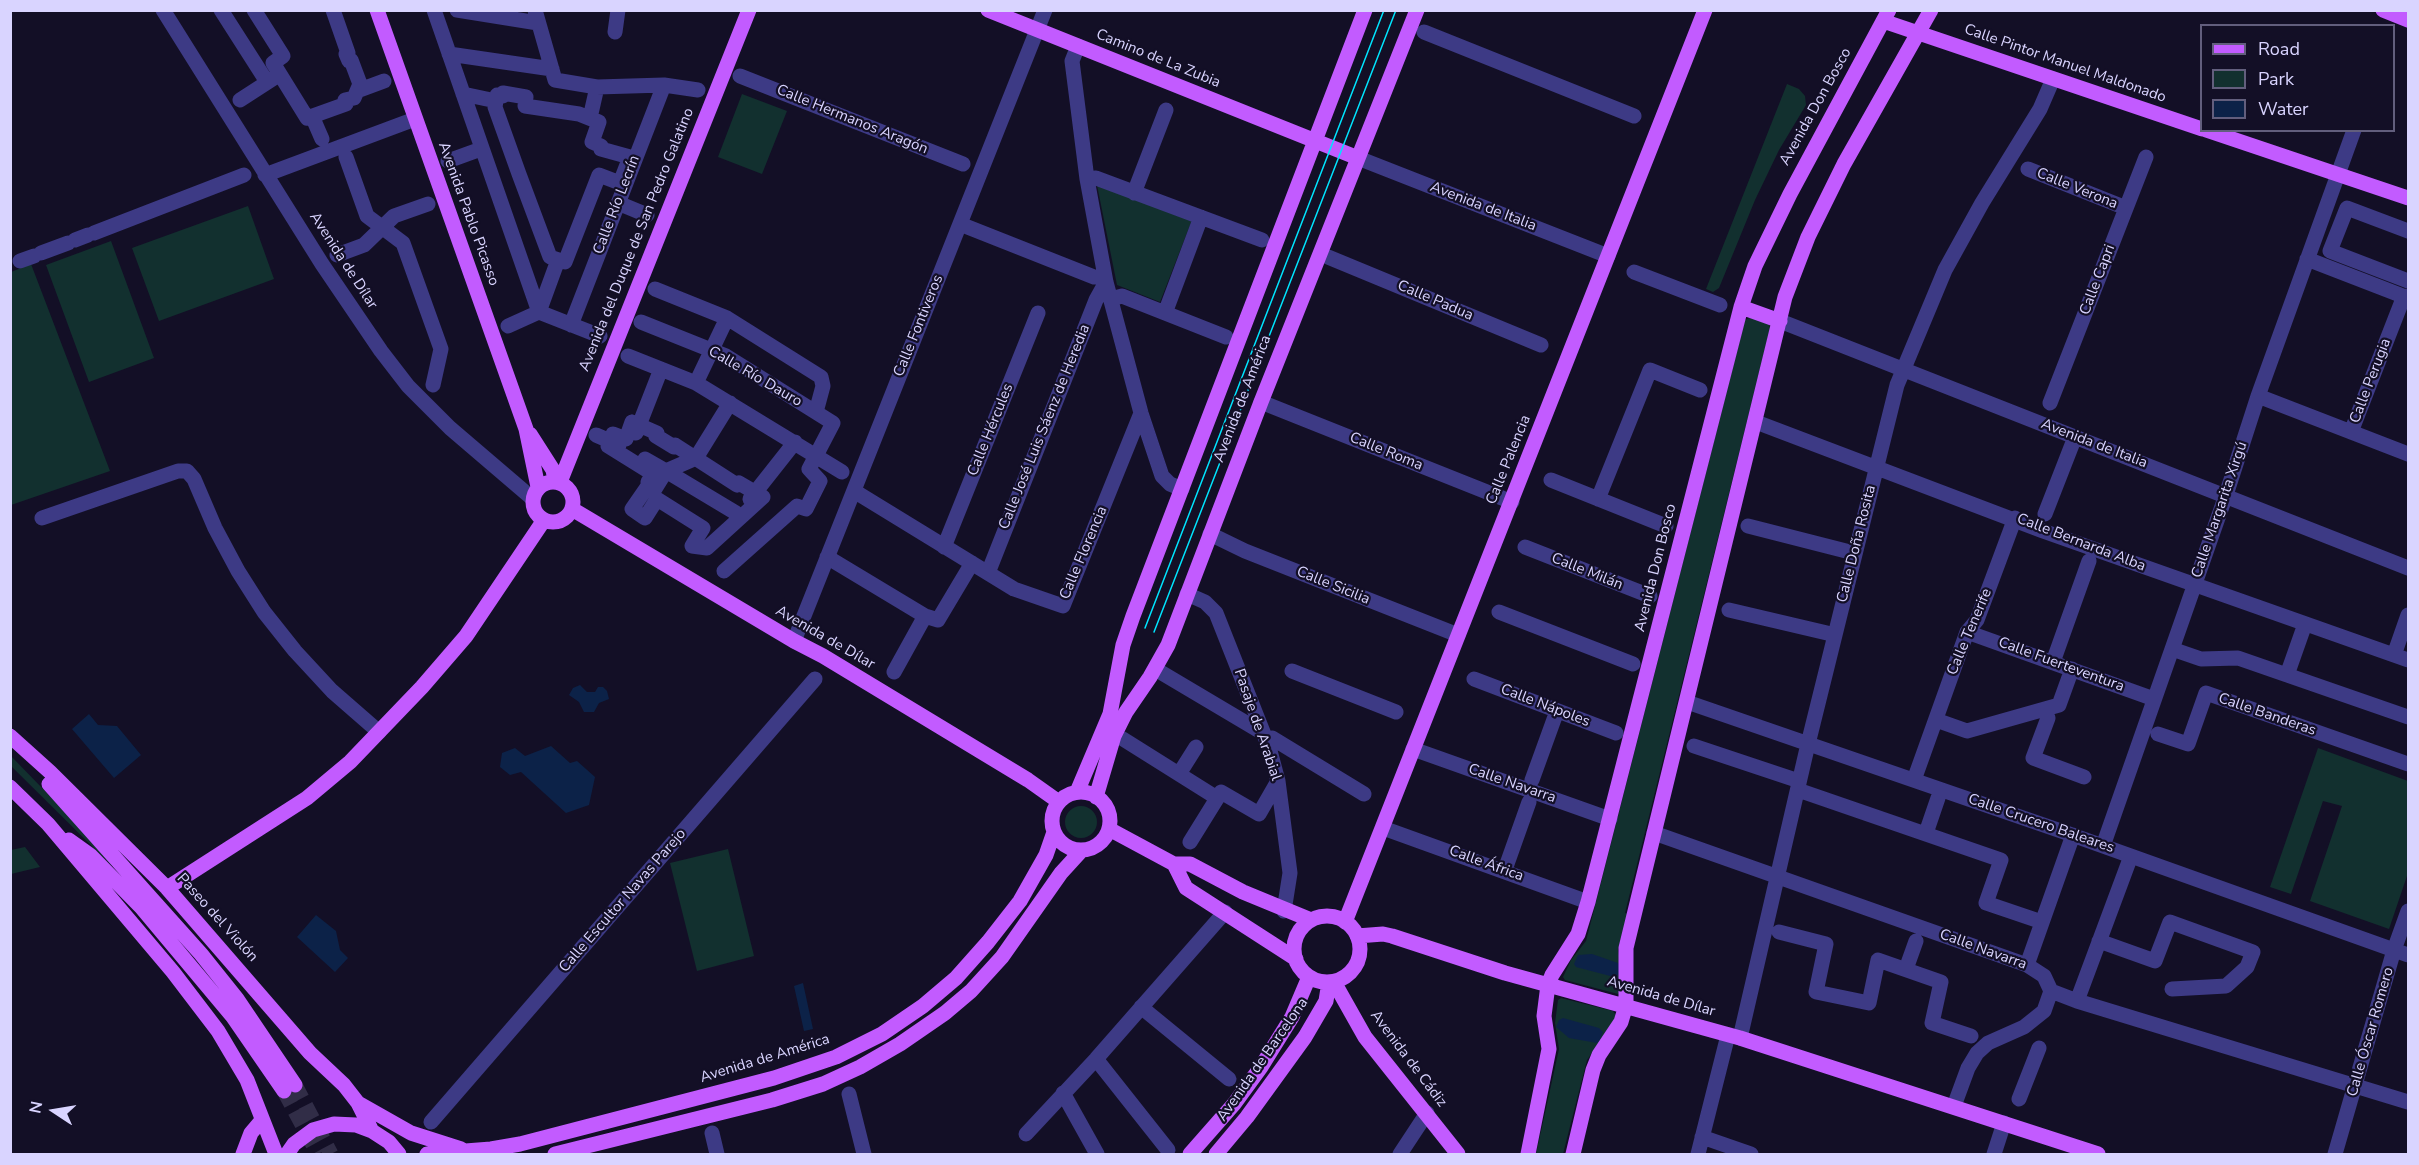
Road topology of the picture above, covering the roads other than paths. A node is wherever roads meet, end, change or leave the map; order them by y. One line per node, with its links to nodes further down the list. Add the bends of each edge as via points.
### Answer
1 (163, 10): 55 (street, Avenida de Dílar)
2 (221, 10): 26 (street)
3 (254, 10): 26 (street, via 283,56 273,63)
4 (333, 10): 32 (street, via 360,84)
5 (377, 10): 40 (main road, Avenida Pablo Picasso)
6 (434, 10): 23 (street)
7 (457, 10): 17 (street)
8 (618, 10): 19 (street)
9 (749, 10): 123 (main road, Avenida del Duque de San Pedro Galatino)
10 (988, 10): 18 (main road, Camino de La Zubia)
11 (1045, 10): 18 (street, Calle Fontiveros)
12 (1365, 10): 45 (main road, Avenida de América)
13 (1417, 10): 49 (main road, Avenida de América)
14 (1705, 10): 71 (main road, Calle Palencia)
15 (1931, 10): 21 (main road)
16 (1886, 16): 21 (main road, Calle Pintor Manuel Maldonado); 83 (main road, Avenida Don Bosco, via 1790,194 1755,266)
17 (536, 17): 24 (street)
18 (1037, 30): 22 (main road, Camino de La Zubia); 66 (street, Calle Fontiveros)
19 (615, 32)
20 (1424, 32): 38 (street)
21 (1918, 33): 27 (main road, Calle Pintor Manuel Maldonado); 88 (main road, via 1808,237)
22 (1078, 46): 45 (main road, Camino de La Zubia); 56 (street, via 1072,61)
23 (449, 54): 24 (street); 33 (street)
24 (552, 69): 30 (street, via 555,80)
25 (740, 76): 51 (street, Calle Hermanos Aragón)
26 (273, 78): 34 (street); 37 (street, via 307,118)
27 (2053, 79): 41 (main road, Calle Pintor Manuel Maldonado); 98 (street, Calle Doña Rosita, via 2040,109 1945,270)
28 (384, 81): 32 (street)
29 (664, 85): 30 (street); 31 (street); 61 (street, Calle Río Lecrín)
30 (597, 87): 39 (street)
31 (698, 90)
32 (357, 91): 37 (street, via 354,98 345,100 346,104)
33 (463, 94): 35 (street); 46 (street)
34 (240, 100)
35 (496, 100): 39 (street, via 503,93 526,97 525,106); 57 (street, via 495,107)
36 (1166, 110): 59 (street)
37 (312, 116): 44 (street)
38 (1634, 116)
39 (590, 118): 75 (street, via 599,122 592,142 630,158 620,183 599,175 565,262)
40 (415, 119): 55 (street); 110 (main road, Avenida Pablo Picasso)
41 (2200, 128)
42 (2212, 132): 53 (main road)
43 (2353, 132): 53 (street, Calle Margarita Xirgú)
44 (322, 139)
45 (1315, 140): 49 (main road, Camino de La Zubia); 124 (main road, Avenida de América)
46 (481, 149): 50 (street); 58 (street)
47 (346, 157): 67 (street, via 367,216)
48 (2145, 157): 63 (street, Calle Capri)
49 (1358, 158): 71 (street, Avenida de Italia); 103 (main road, Avenida de América)
50 (448, 161)
51 (963, 164)
52 (2028, 169): 63 (street, Calle Verona)
53 (2337, 174): 60 (main road); 73 (street, Calle Margarita Xirgú)
54 (244, 175): 74 (street)
55 (265, 175): 126 (street, Avenida de Dílar, via 408,386 450,428)
56 (1088, 179): 59 (street, via 1096,178); 77 (street)
57 (522, 182): 58 (street); 75 (street, via 550,257)
58 (496, 191): 84 (street)
59 (1134, 193): 65 (street)
60 (2409, 198)
61 (618, 203): 64 (street); 90 (street, Calle Río Lecrín)
62 (428, 204): 67 (street, via 394,216)
63 (2126, 208): 105 (street, Calle Capri)
64 (647, 216)
65 (1201, 217): 69 (street); 86 (street)
66 (960, 224): 77 (street); 125 (street, Calle Fontiveros)
67 (383, 228): 70 (street, via 364,245); 100 (street, via 403,243 441,349)
68 (2409, 231): 78 (street, via 2347,208 2330,251)
69 (1262, 240)
70 (337, 255)
71 (1608, 256): 130 (main road, Calle Palencia)
72 (1328, 257): 94 (street, Calle Padua)
73 (2307, 259): 80 (street); 102 (street, Calle Margarita Xirgú)
74 (24, 260)
75 (558, 260): 84 (street)
76 (1634, 272): 82 (street)
77 (1100, 280): 81 (street); 150 (street, Calle José Luis Sáenz de Heredia, via 1096,300)
78 (2409, 280)
79 (655, 289): 87 (street)
80 (2406, 297): 111 (street, Calle Perugia)
81 (1111, 299): 86 (street, via 1122,296); 107 (street)
82 (1720, 305)
83 (1741, 307): 88 (main road); 205 (main road, Avenida Don Bosco)
84 (539, 312): 90 (street); 91 (street)
85 (1038, 313): 141 (street, Calle Hércules)
86 (1165, 313): 93 (street)
87 (727, 318): 95 (street); 106 (street, via 821,377 823,386)
88 (1780, 321): 98 (street, Avenida de Italia); 108 (main road)
89 (641, 322): 95 (street, Calle Río Dauro)
90 (571, 325): 92 (street)
91 (508, 326)
92 (600, 336)
93 (1226, 337)
94 (1541, 345)
95 (711, 350): 99 (street); 106 (street, Calle Río Dauro)
96 (628, 356): 97 (street)
97 (662, 369): 99 (street); 109 (street)
98 (1903, 370): 112 (street, Avenida de Italia); 119 (street, Calle Doña Rosita)
99 (696, 383): 104 (street)
100 (433, 385)
101 (1700, 390): 129 (street, via 1650,370)
102 (2258, 396): 111 (street, Calle Perugia); 128 (street, Calle Margarita Xirgú)
103 (1261, 402): 130 (street, Calle Roma); 140 (main road, Avenida de América)
104 (730, 403): 114 (street); 118 (street)
105 (2050, 403)
106 (816, 412): 117 (street, Calle Río Dauro, via 833,423)
107 (1141, 413): 124 (street, via 1162,476); 150 (street, Calle Florencia, via 1063,606 1014,590)
108 (1756, 422): 119 (street, Calle Bernarda Alba); 175 (main road)
109 (640, 425): 113 (street, via 632,422 626,439 613,434); 115 (street); 118 (street)
110 (526, 429): 123 (main road, Avenida Pablo Picasso, via 546,456); 126 (main road, Avenida Pablo Picasso)
111 (2351, 432): 116 (street, Calle Perugia)
112 (2075, 437): 128 (street, Avenida de Italia); 133 (street)
113 (603, 438): 115 (street); 134 (street, via 608,446 653,474 632,509)
114 (795, 442): 117 (street); 127 (street)
115 (629, 449): 120 (street)
116 (2409, 454)
117 (816, 455): 121 (street); 149 (street, via 809,469 820,481 807,509 797,506)
118 (696, 458): 120 (street); 127 (street)
119 (1876, 467): 136 (street, Calle Bernarda Alba); 186 (street, Calle Doña Rosita)
120 (666, 471): 132 (street); 134 (street)
121 (842, 472)
122 (1551, 480): 129 (street)
123 (557, 482): 126 (main road, via 546,482); 131 (main road, via 573,495)
124 (1182, 489): 198 (main road, Avenida de América, via 1132,616 1122,645 1110,714)
125 (854, 491): 141 (street, Calle Florencia); 145 (street, Calle Fontiveros)
126 (535, 493): 137 (main road, via 535,511)
127 (756, 493): 132 (street); 143 (street, via 763,497 707,548)
128 (2226, 495): 148 (street, Avenida de Italia); 151 (street, Calle Margarita Xirgú)
129 (1598, 499): 138 (street)
130 (1512, 502): 161 (main road, Calle Palencia)
131 (572, 509): 137 (main road, via 560,521); 162 (main road, Avenida de Dílar)
132 (736, 513): 143 (street)
133 (2045, 514)
134 (638, 515): 143 (street, via 645,518 657,499 704,528 692,546)
135 (42, 518): 181 (street, via 187,471 238,571 264,612 332,691)
136 (2014, 518): 151 (street, Calle Bernarda Alba); 159 (street, Calle Tenerife, via 1977,620)
137 (544, 520): 181 (main road, via 465,636)
138 (1666, 526)
139 (1748, 526): 144 (street)
140 (1210, 534): 152 (main road, Avenida de América); 161 (street, Calle Sicilia)
141 (944, 547): 147 (street, Calle Florencia)
142 (1525, 547): 153 (street, Calle Milán)
143 (697, 550)
144 (1846, 551)
145 (827, 557): 157 (street); 162 (street, Calle Fontiveros)
146 (2089, 561): 165 (street)
147 (972, 563): 150 (street, Calle Florencia); 157 (street, via 938,620)
148 (2409, 568)
149 (724, 571)
150 (988, 573)
151 (2194, 585): 158 (street, Calle Bernarda Alba); 163 (street, Calle Margarita Xirgú)
152 (1187, 594): 195 (street, Pasaje de Arabial, via 1205,602 1216,613); 200 (main road, Avenida de América, via 1168,645 1114,736)
153 (1650, 596)
154 (1729, 610): 160 (street)
155 (1499, 612): 166 (street)
156 (2409, 615): 164 (street)
157 (925, 616): 169 (street)
158 (2306, 624): 164 (street, Calle Bernarda Alba); 171 (street)
159 (1967, 632): 165 (street, Calle Fuerteventura); 180 (street, Calle Tenerife)
160 (1827, 633)
161 (1458, 635): 189 (main road, Calle Palencia)
162 (794, 641): 203 (main road, Avenida de Dílar)
163 (2172, 649): 171 (street, via 2201,659 2238,658); 174 (street, Calle Margarita Xirgú)
164 (2401, 657)
165 (2053, 662): 167 (street, Calle Fuerteventura)
166 (1633, 664)
167 (2072, 669): 174 (street, Calle Fuerteventura); 176 (street, via 2059,705)
168 (1292, 671): 178 (street)
169 (894, 672)
170 (1162, 673): 199 (street)
171 (2287, 675): 179 (street)
172 (815, 679): 258 (street, Calle Escultor Navas Parejo)
173 (1474, 679): 177 (street, Calle Nápoles)
174 (2154, 699): 214 (street, Calle Margarita Xirgú)
175 (1687, 702): 186 (street, Calle Crucero Baleares); 210 (main road)
176 (2045, 709): 180 (street, via 1967,731); 192 (street, via 2048,718 2033,758)
177 (1557, 711): 182 (street, Calle Nápoles); 193 (street)
178 (1396, 712)
179 (2409, 717)
180 (1936, 720): 194 (street, Calle Tenerife)
181 (379, 732): 220 (main road, via 307,798)
182 (1616, 733)
183 (2158, 734): 190 (street, Calle Banderas, via 2188,744 2206,693)
184 (14, 739): 206 (main road, Paseo del Violón, via 43,778 237,999 290,1088 141,908 90,855); 220 (main road, Paseo del Violón)
185 (1123, 739): 191 (street)
186 (1808, 744): 194 (street, Calle Crucero Baleares); 196 (street, Calle Doña Rosita)
187 (1694, 746): 196 (street)
188 (1196, 747): 191 (street)
189 (1413, 749): 205 (street, Calle Navarra); 207 (main road, Calle Palencia)
190 (2409, 764)
191 (1179, 774): 201 (street)
192 (2084, 777)
193 (1532, 780)
194 (1914, 780): 212 (street, Calle Crucero Baleares)
195 (1278, 781): 201 (street, via 1259,814 1221,792); 223 (street, Pasaje de Arabial, via 1290,873)
196 (1795, 785): 211 (street); 219 (street, Calle Doña Rosita)
197 (10, 787): 206 (main road, Paseo del Violón)
198 (1077, 792): 200 (main road); 203 (main road)
199 (1364, 794)
200 (1096, 797): 208 (main road, via 1107,810)
201 (1217, 798): 213 (street)
202 (1938, 798): 211 (street)
203 (1059, 802): 209 (main road, via 1052,818)
204 (1529, 802): 218 (street)
205 (1610, 819): 221 (main road, Avenida Don Bosco)
206 (48, 824): 257 (main road, Paseo del Violón, via 218,1031 247,1080)
207 (1383, 828): 221 (street, Calle África); 226 (main road, Calle Palencia)
208 (1108, 829): 215 (main road, via 1098,844); 217 (main road)
209 (1054, 832): 215 (main road, via 1065,846); 265 (main road, Avenida de América, via 1020,901 988,942 956,978 882,1034 837,1057 774,1078 520,1144)
210 (1654, 833): 219 (street, Calle Navarra); 242 (main road, via 1626,948)
211 (1926, 834): 227 (street, via 2001,860 1986,903)
212 (2073, 835): 214 (street, Calle Crucero Baleares); 227 (street)
213 (1190, 842)
214 (2103, 846): 216 (street, Calle Crucero Baleares)
215 (1082, 850): 271 (main road, via 1061,873 1002,957 945,1013 900,1044 823,1084)
216 (2131, 856): 231 (street); 232 (street, Calle Crucero Baleares)
217 (1174, 864): 223 (main road, via 1190,864); 224 (main road, via 1186,888)
218 (1507, 864)
219 (1778, 877): 234 (street, Calle Navarra); 244 (street, Calle Doña Rosita)
220 (167, 888): 253 (main road, Paseo del Violón, via 309,1053)
221 (1588, 902): 238 (main road, Avenida Don Bosco, via 1578,934)
222 (2409, 910): 232 (street, Calle Óscar Romero)
223 (1284, 911): 225 (main road)
224 (1225, 912): 233 (main road); 243 (street)
225 (1311, 920): 226 (main road, via 1328,916); 233 (main road, via 1296,937)
226 (1345, 922): 229 (main road)
227 (2043, 922): 234 (street)
228 (1779, 932): 235 (street, via 1826,944 1816,992 1869,1003 1878,960)
229 (1357, 936): 237 (main road, via 1360,955 1356,964 1351,972); 238 (main road, Avenida de Dílar, via 1392,936)
230 (1916, 941): 235 (street)
231 (2099, 941): 239 (street, via 2155,961 2170,922 2253,952 2247,967 2226,986); 241 (street)
232 (2402, 952): 249 (street, Calle Óscar Romero)
233 (1296, 959): 236 (main road)
234 (2027, 965): 240 (street, Calle Navarra, via 2044,976)
235 (1906, 969): 245 (street, via 1941,982 1932,1023)
236 (1309, 977): 237 (main road); 275 (main road, Avenida de Barcelona, via 1292,1017 1260,1067)
237 (1331, 982): 256 (main road, Avenida de Cádiz, via 1365,1036); 276 (main road, Avenida de Barcelona, via 1326,1001 1305,1037)
238 (1548, 985): 242 (main road, Avenida de Dílar); 279 (main road, Avenida Don Bosco, via 1544,1016 1549,1049)
239 (2172, 989)
240 (2051, 991): 241 (street); 255 (street, via 2044,1011 2024,1027 1988,1042 1977,1053)
241 (2078, 1001): 249 (street)
242 (1626, 1005): 244 (main road, Avenida de Dílar); 280 (main road, via 1621,1022 1593,1070)
243 (1141, 1006): 247 (street); 248 (street, Avenida de Barcelona)
244 (1734, 1036): 255 (main road, Avenida de Dílar); 263 (street, Calle Doña Rosita)
245 (1971, 1036)
246 (2040, 1048): 252 (street)
247 (1096, 1059): 250 (street); 264 (street)
248 (1229, 1079)
249 (2356, 1086): 254 (street); 285 (street, Calle Óscar Romero)
250 (1063, 1093): 262 (street); 274 (street)
251 (849, 1094): 273 (street)
252 (2019, 1099)
253 (358, 1102): 260 (main road, Paseo del Violón); 265 (main road, via 411,1133)
254 (2409, 1102)
255 (1954, 1106): 259 (main road, Avenida de Dílar)
256 (1426, 1113): 277 (street); 278 (main road, Avenida de Cádiz)
257 (262, 1120): 266 (main road, via 251,1133); 267 (main road, Paseo del Violón)
258 (431, 1122)
259 (2004, 1123): 283 (street); 284 (main road, Avenida de Dílar)
260 (372, 1131): 268 (main road, via 356,1125 334,1124 313,1130 294,1144); 269 (main road, via 389,1142)
261 (712, 1133): 272 (street)
262 (1026, 1134)
263 (1702, 1137): 281 (street, Calle Doña Rosita); 282 (street)
264 (1168, 1150)
265 (466, 1151): 270 (main road, Avenida de América)
266 (243, 1155)
267 (276, 1155)
268 (287, 1155)
269 (399, 1155)
270 (427, 1155)
271 (555, 1155)
272 (717, 1155)
273 (864, 1155)
274 (1097, 1155)
275 (1190, 1155)
276 (1216, 1155)
277 (1400, 1155)
278 (1458, 1155)
279 (1528, 1155)
280 (1573, 1155)
281 (1698, 1155)
282 (1751, 1155)
283 (1994, 1155)
284 (2098, 1155)
285 (2335, 1155)

